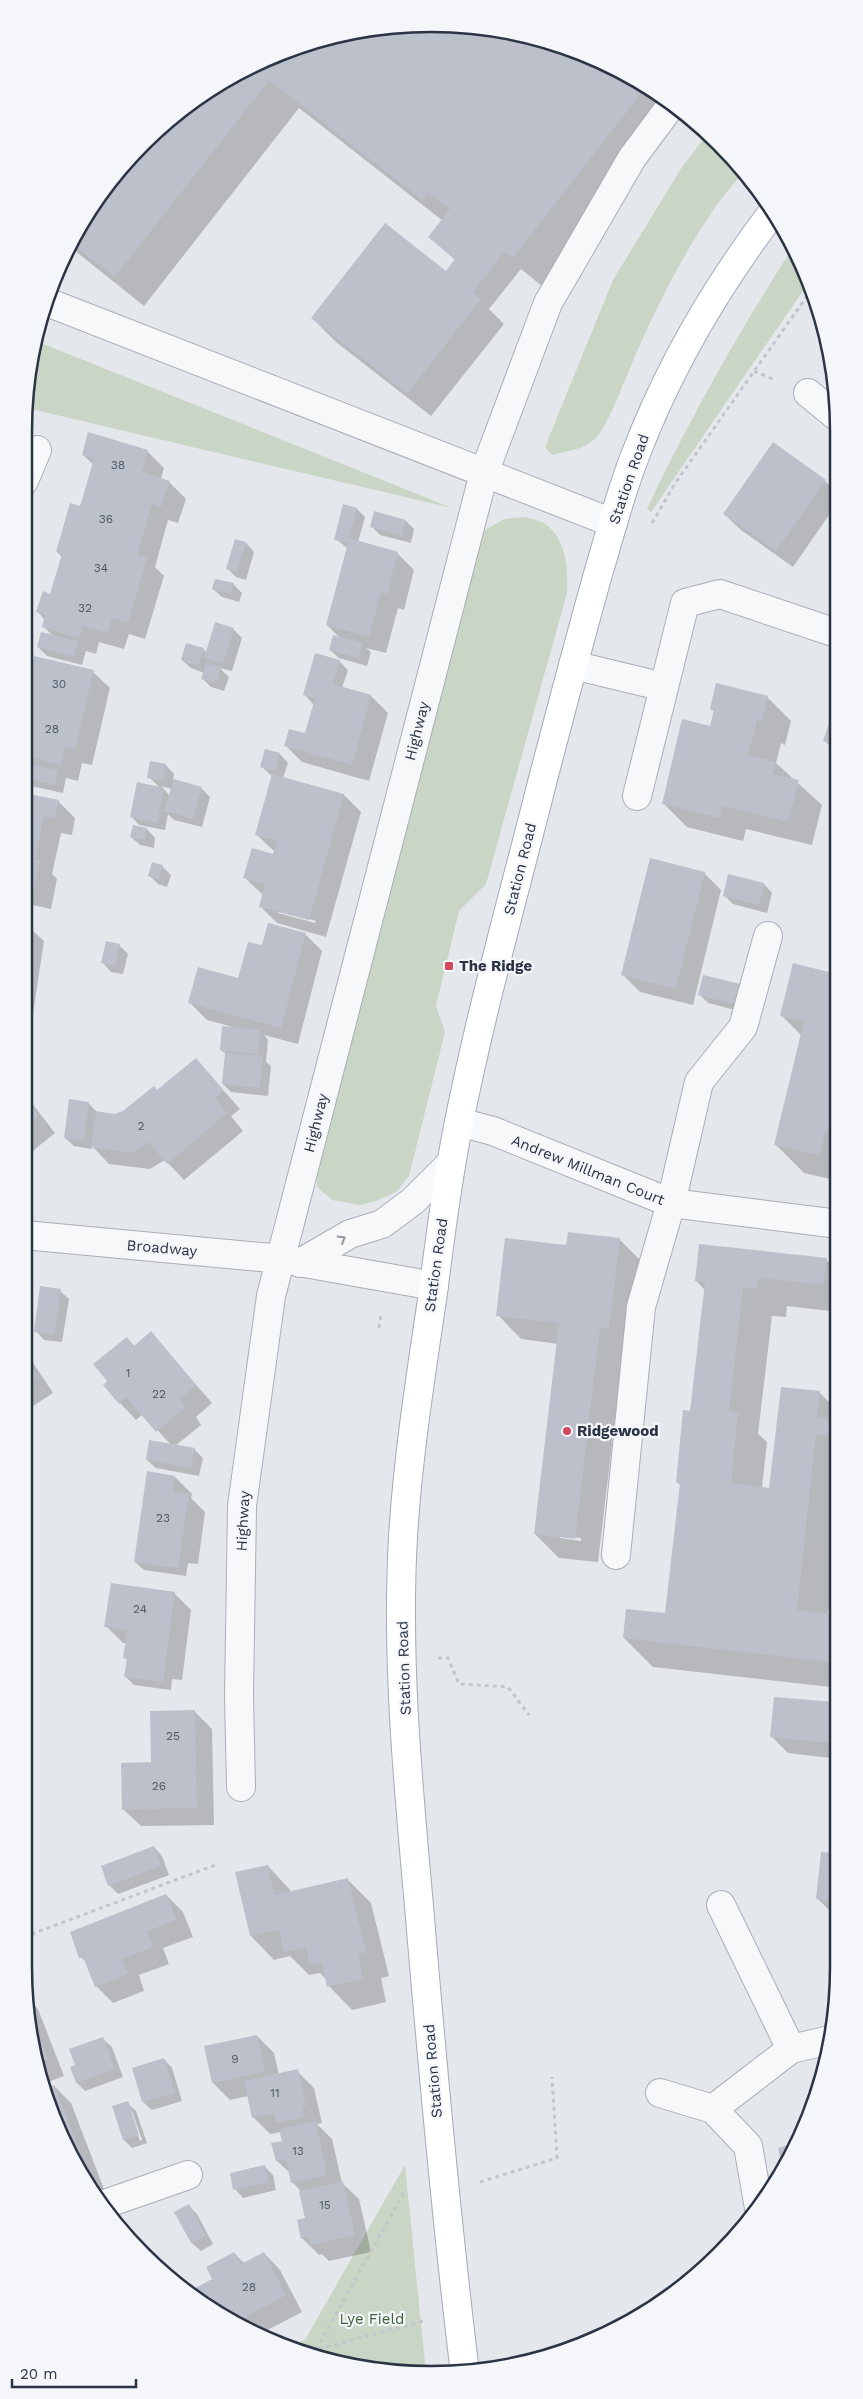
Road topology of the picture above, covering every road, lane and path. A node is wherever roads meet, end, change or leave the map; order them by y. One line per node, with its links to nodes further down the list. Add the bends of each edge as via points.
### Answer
1 (667, 110): 9 (street, Highway, via 632,158 548,303)
2 (768, 218): 10 (main road, Station Road, via 697,325 657,402)
3 (807, 297): 10 (path, via 676,482 647,532)
4 (54, 305): 9 (street)
5 (808, 393): 6 (street)
6 (830, 411)
7 (37, 450): 8 (street)
8 (32, 462)
9 (484, 473): 10 (street); 21 (street, Highway)
10 (613, 523): 12 (main road, Station Road)
11 (830, 631): 13 (street, via 720,594 685,603)
12 (573, 665): 13 (street); 16 (main road, Station Road)
13 (664, 687): 14 (street)
14 (637, 796)
15 (768, 936): 18 (street, via 743,1027 699,1082)
16 (459, 1122): 17 (main road, Station Road); 18 (street, Andrew Millman Court, via 493,1131)
17 (451, 1163): 21 (street, one-way to 17, via 350,1234 382,1224 413,1201); 22 (main road, Station Road)
18 (671, 1203): 19 (street, Andrew Millman Court); 23 (street, via 641,1307)
19 (830, 1223)
20 (32, 1236): 21 (street, Broadway)
21 (291, 1261): 22 (street, Broadway); 26 (street, Highway, via 271,1296 242,1506)
22 (434, 1286): 24 (main road, Station Road, via 419,1385 404,1536)
23 (616, 1555)
24 (402, 1656): 25 (path, via 448,1658 459,1684 508,1687); 36 (main road, Station Road, via 412,1821)
25 (529, 1715)
26 (241, 1787)
27 (218, 1864): 29 (path)
28 (721, 1905): 31 (street)
29 (32, 1934)
30 (824, 2041): 31 (street)
31 (791, 2049): 34 (street)
32 (552, 2077): 36 (path, via 557,2158)
33 (660, 2093): 34 (street)
34 (713, 2109): 37 (street, via 748,2146)
35 (188, 2175): 38 (street)
36 (444, 2193): 39 (main road, Station Road); 40 (path, via 403,2194)
37 (757, 2197)
38 (110, 2202)
39 (457, 2311): 41 (path); 42 (main road, Station Road)
40 (316, 2350)
41 (317, 2350)
42 (464, 2365)

